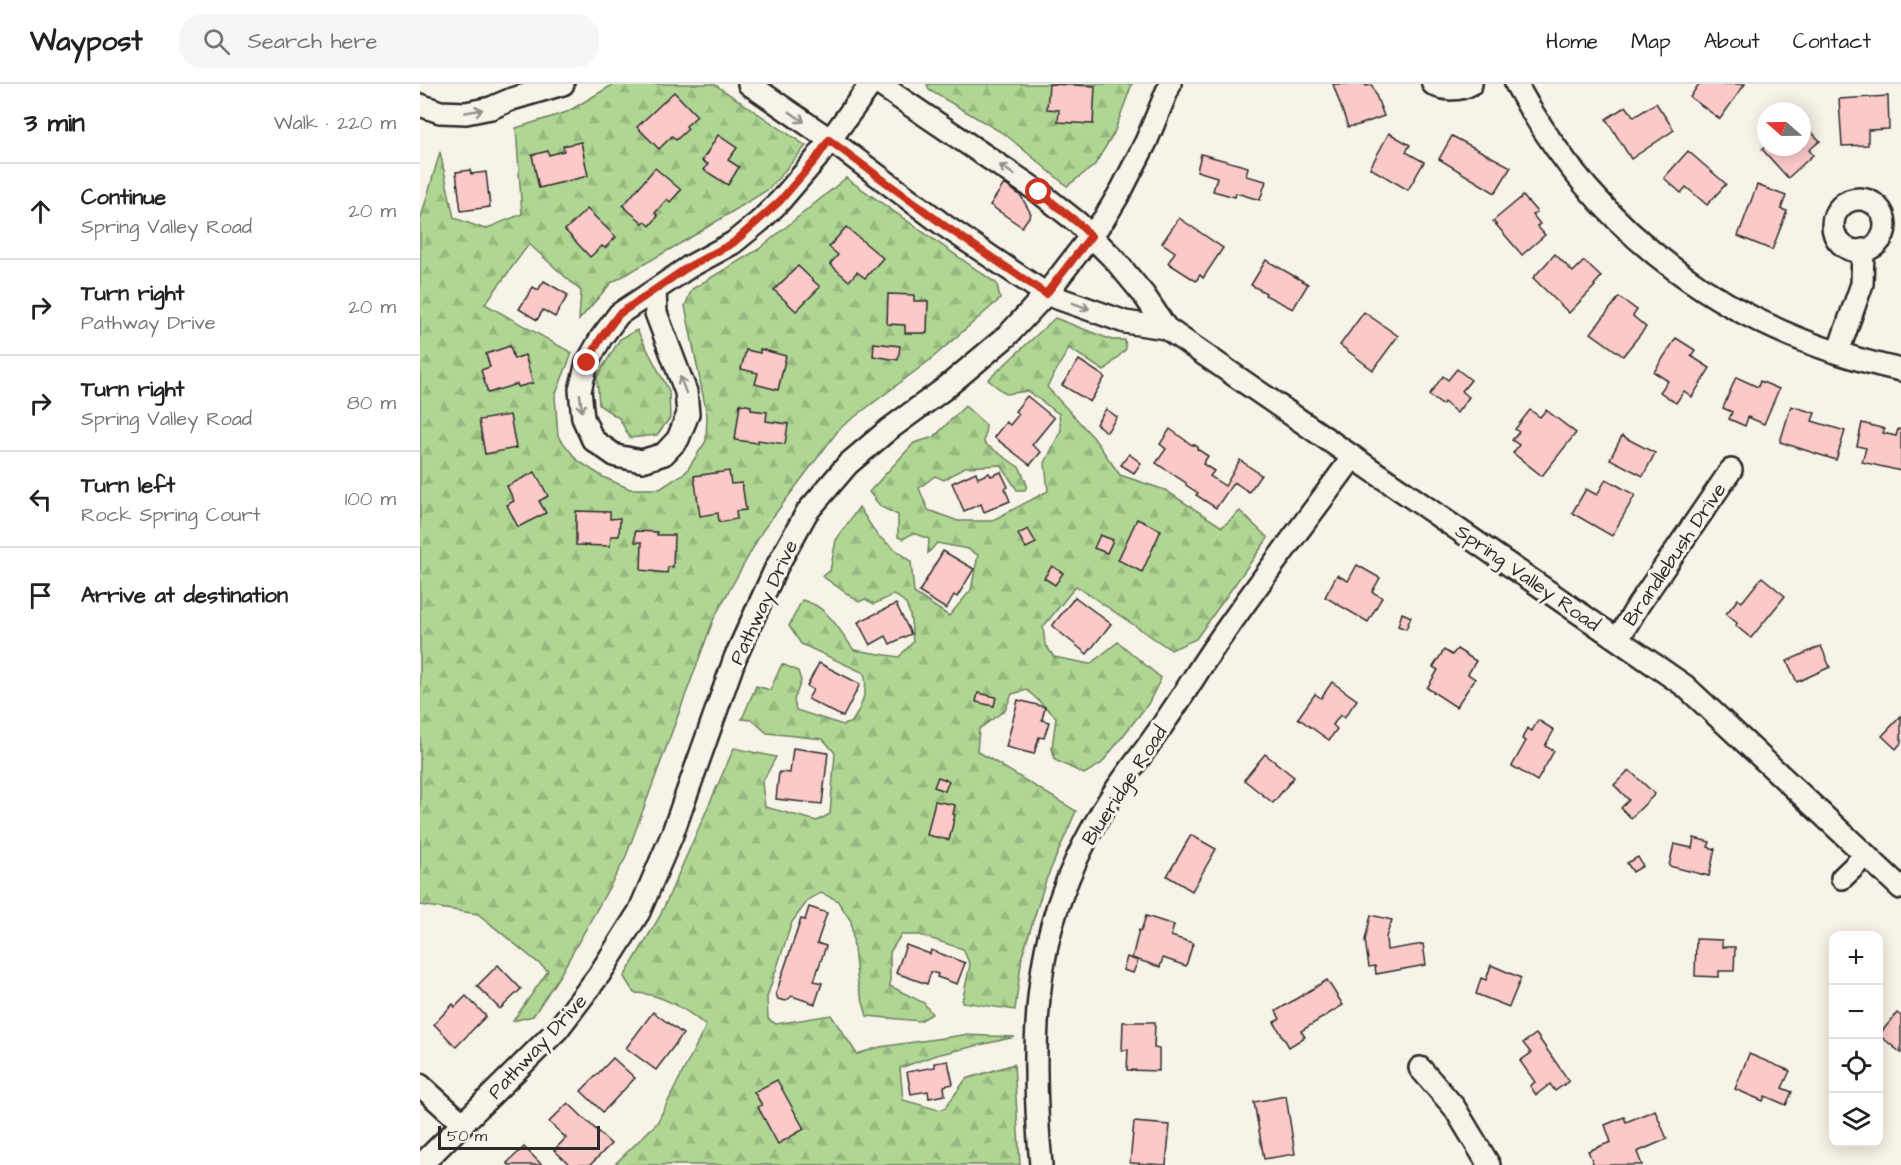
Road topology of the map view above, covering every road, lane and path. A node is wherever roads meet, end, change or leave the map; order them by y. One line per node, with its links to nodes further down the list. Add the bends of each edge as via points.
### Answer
1 (563, 84): 9 (street)
2 (749, 84): 11 (street, Spring Valley Road, one-way to 11)
3 (871, 84): 11 (street)
4 (879, 84): 12 (street, Spring Valley Road, one-way to 4, via 1039,192)
5 (1170, 84): 12 (street, Pathway Drive, via 1122,189)
6 (1433, 84): 7 (street, via 1445,89)
7 (1471, 84)
8 (1516, 84): 17 (street, via 1569,167 1644,245 1718,299 1776,329)
9 (520, 90): 10 (street, one-way to 9, via 440,112 466,113 491,108)
10 (420, 105)
11 (829, 140): 14 (street, via 760,221 733,243); 15 (street, Spring Valley Road)
12 (1091, 236): 15 (street, Pathway Drive); 16 (street, Spring Valley Road, via 1144,295)
13 (1863, 250): 17 (street, via 1862,284)
14 (655, 290): 14 (street, one-way to 14, via 619,314 587,363 580,390 583,418 593,440 616,456 642,461 664,454 678,439 688,414 686,392 656,313)
15 (1046, 294): 16 (street, Spring Valley Road, one-way to 16, via 1125,322); 27 (street, Pathway Drive, via 1007,336 848,464 807,512 776,568 735,658 672,835 639,912 558,1029)
16 (1166, 328): 19 (street, Spring Valley Road)
17 (1838, 352): 18 (street)
18 (1901, 370)
19 (1353, 457): 21 (street, Spring Valley Road); 29 (street, Blueridge Road, via 1113,795 1087,837 1066,884 1052,926 1041,981 1036,1081)
20 (1731, 470): 21 (street, Brandlebush Drive)
21 (1618, 639): 22 (street, Spring Valley Road, via 1685,686)
22 (1866, 855): 23 (street); 24 (street, Spring Valley Road)
23 (1842, 878)
24 (1901, 888)
25 (1420, 1068): 30 (street, via 1454,1107)
26 (420, 1085): 27 (street)
27 (463, 1124): 28 (street, Pathway Drive)
28 (421, 1165)
29 (1041, 1165)
30 (1489, 1165)

